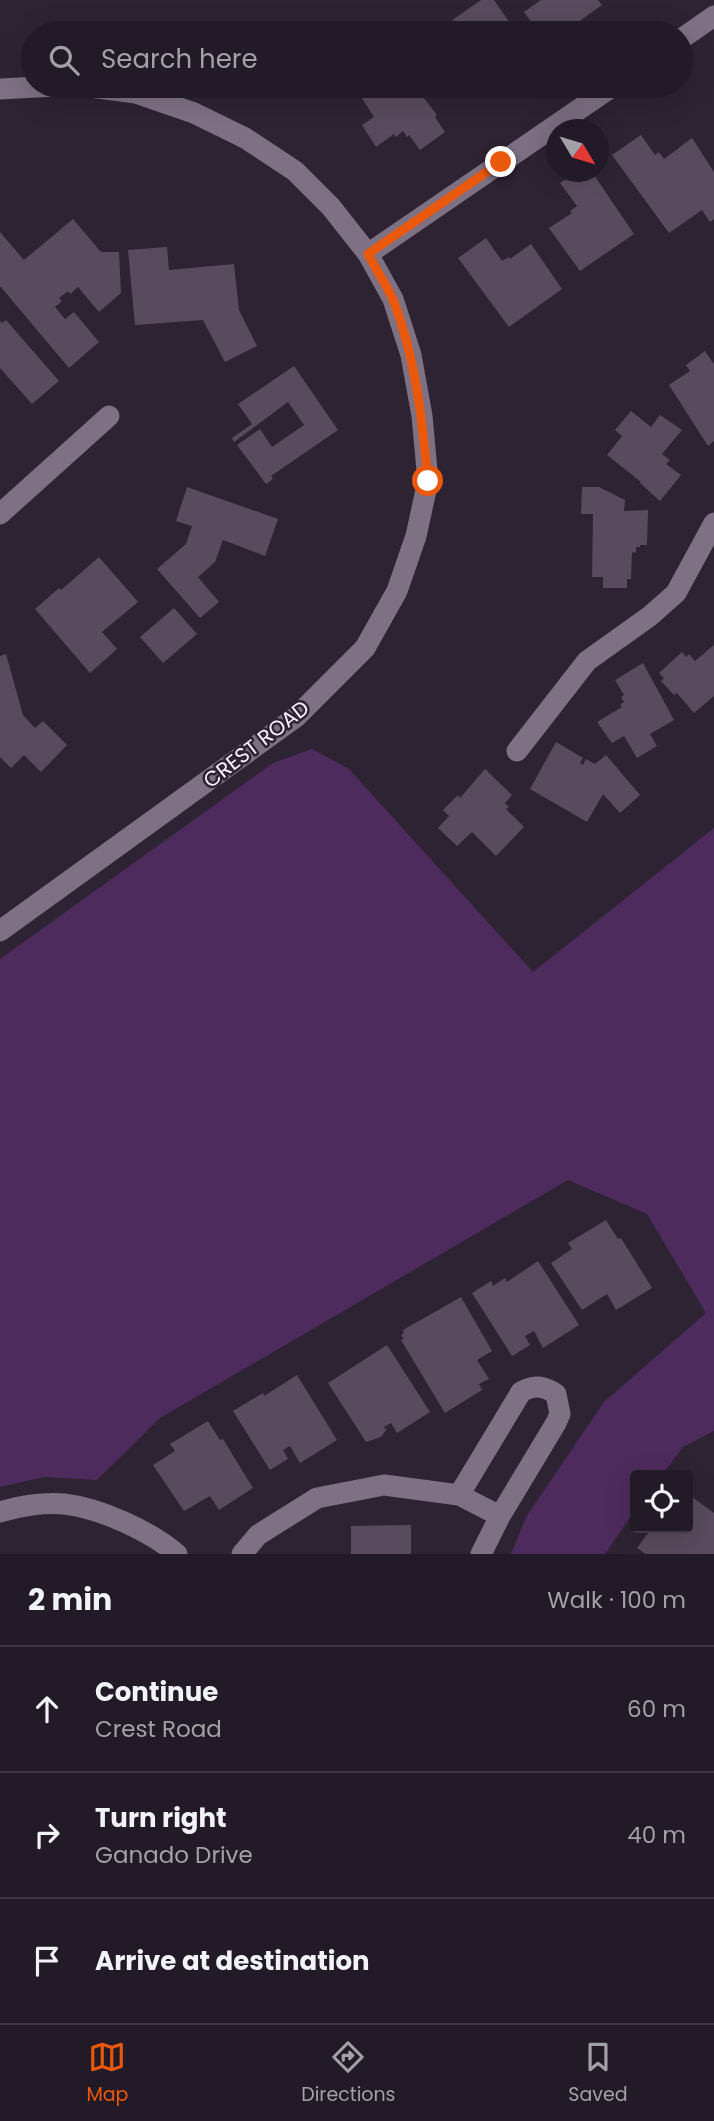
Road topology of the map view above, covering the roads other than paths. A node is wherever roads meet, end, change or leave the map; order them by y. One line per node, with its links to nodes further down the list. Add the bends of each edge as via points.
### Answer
1 (714, 16): 2 (street)
2 (693, 31)
3 (21, 88): 4 (street)
4 (0, 89)
5 (150, 98): 7 (street, CREST ROAD, via 245,138 295,171)
6 (596, 98): 7 (street)
7 (368, 254): 12 (street, CREST ROAD, via 393,299 411,355 428,481 416,536 397,590 365,648 296,717)
8 (109, 416): 9 (street)
9 (0, 514)
10 (714, 523): 11 (street, via 676,593 587,661)
11 (517, 751)
12 (0, 931)
13 (459, 1494): 15 (street); 15 (street, via 515,1399 529,1387 550,1390 556,1394 560,1413); 17 (street, via 384,1485 317,1498 258,1535)
14 (0, 1512): 16 (street, via 64,1504 111,1516)
15 (500, 1516): 18 (street)
16 (177, 1554)
17 (242, 1554)
18 (481, 1554)

